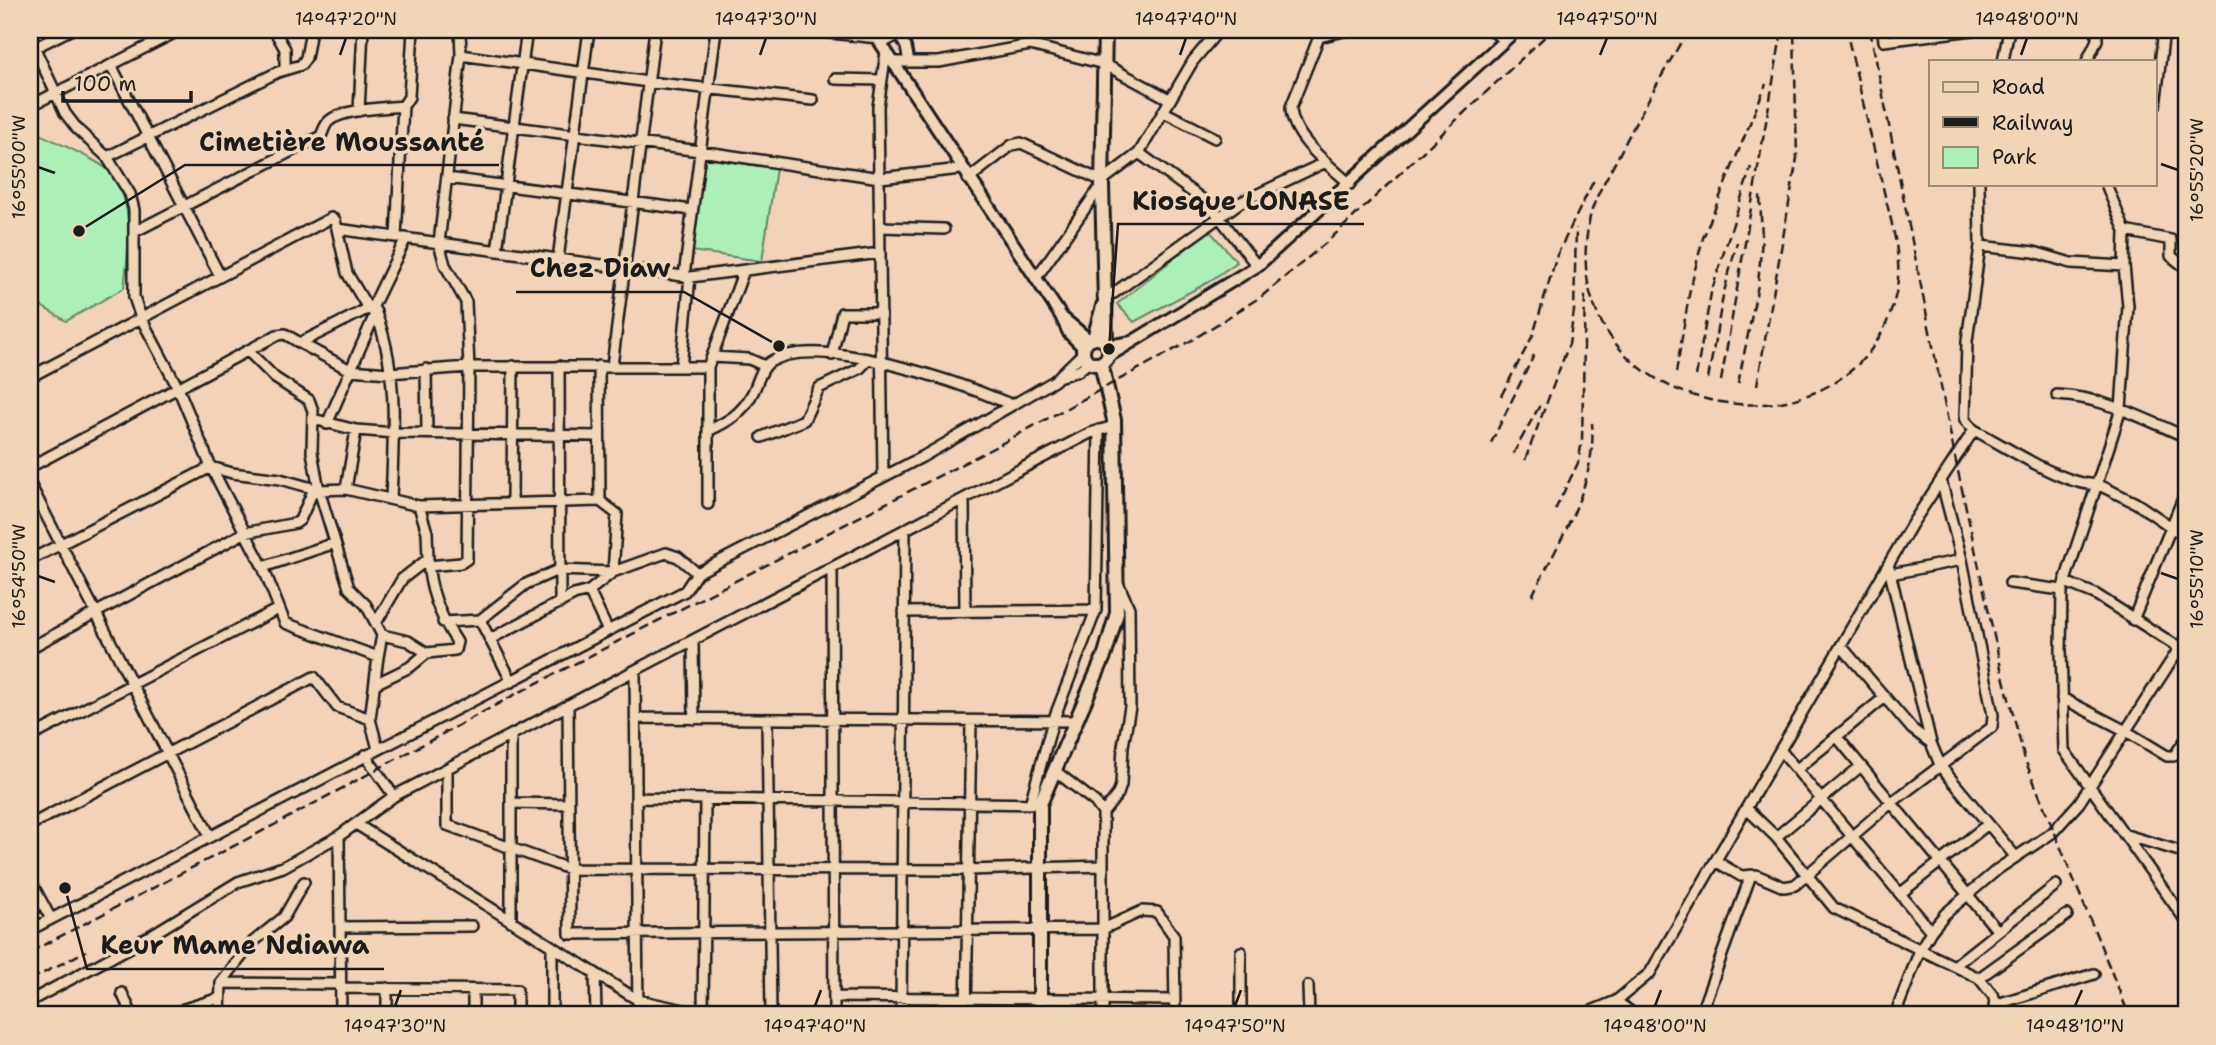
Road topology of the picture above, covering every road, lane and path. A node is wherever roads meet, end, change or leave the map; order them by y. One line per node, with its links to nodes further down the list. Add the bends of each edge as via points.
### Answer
1 (70, 30): 27 (street)
2 (180, 30): 34 (street)
3 (274, 30): 35 (street, via 285,49)
4 (311, 30): 35 (street, via 304,64)
5 (363, 30): 47 (street)
6 (412, 30): 46 (street, via 409,97)
7 (460, 30): 28 (street)
8 (527, 30): 32 (street)
9 (589, 30): 36 (street)
10 (655, 30): 39 (street)
11 (716, 30): 40 (street)
12 (803, 30): 25 (street)
13 (1105, 30): 33 (main road)
14 (1219, 30): 43 (street)
15 (1348, 30): 58 (street, via 1320,37 1291,107 1300,132)
16 (1492, 30): 26 (street)
17 (1516, 30): 26 (street)
18 (1883, 30): 19 (street, via 1884,41)
19 (1973, 30)
20 (2009, 30): 29 (street)
21 (2097, 30): 30 (street)
22 (2164, 30): 42 (street)
23 (902, 32): 25 (street); 31 (street)
24 (30, 38): 27 (street)
25 (879, 41): 31 (street); 38 (street); 59 (street)
26 (1504, 41): 63 (street)
27 (34, 48): 41 (street)
28 (461, 55): 32 (street); 49 (street)
29 (2003, 60)
30 (2087, 60)
31 (909, 62): 33 (street, via 939,62 1030,44)
32 (522, 63): 36 (street); 50 (street)
33 (1104, 64): 43 (street); 62 (main road)
34 (111, 65): 41 (street); 52 (street)
35 (285, 69): 52 (street)
36 (583, 74): 39 (street); 51 (street)
37 (835, 79): 38 (street)
38 (881, 80): 61 (street)
39 (648, 82): 40 (street); 54 (street)
40 (708, 90): 44 (street); 55 (street)
41 (56, 92): 45 (street); 57 (street, via 78,130)
42 (2156, 98)
43 (1169, 99): 48 (street)
44 (813, 100)
45 (30, 106)
46 (403, 106): 47 (street); 77 (street)
47 (359, 111): 69 (street, via 328,121 321,136)
48 (1164, 112): 53 (street); 56 (street)
49 (453, 119): 50 (street); 60 (street)
50 (514, 127): 51 (street); 64 (street)
51 (575, 135): 54 (street); 67 (street)
52 (148, 138): 57 (street); 69 (street)
53 (1215, 138)
54 (640, 143): 55 (street); 68 (street)
55 (700, 151): 61 (street); 70 (street)
56 (1139, 153): 62 (street); 71 (street, via 1210,205)
57 (107, 157): 76 (street, via 130,194)
58 (1326, 162): 63 (street); 71 (street, via 1239,203)
59 (965, 174): 61 (street); 62 (street, via 1021,143); 90 (street)
60 (447, 178): 64 (street); 78 (street)
61 (880, 178): 72 (street)
62 (1102, 183): 90 (street); 91 (main road)
63 (1350, 184): 83 (street)
64 (506, 186): 67 (street); 80 (street)
65 (1979, 186): 79 (street)
66 (2107, 186): 75 (street)
67 (567, 194): 68 (street); 82 (street)
68 (633, 203): 70 (street); 85 (street)
69 (185, 208): 76 (street); 88 (street)
70 (692, 210): 89 (street)
71 (1220, 218): 83 (street); 91 (street)
72 (880, 227): 74 (street); 81 (street)
73 (337, 229): 77 (street); 88 (street, via 335,220 327,219); 92 (street, via 347,274)
74 (944, 229)
75 (2125, 231): 84 (street); 86 (street, via 2171,240 2171,256)
76 (134, 232): 94 (street, via 134,297)
77 (401, 237): 78 (street); 92 (street)
78 (439, 243): 80 (street); 107 (street, via 445,265 466,302)
79 (1980, 246): 84 (street, via 2034,252 2071,263); 122 (street, via 1967,341 1964,415)
80 (497, 251): 82 (street)
81 (880, 253): 87 (street); 93 (street)
82 (558, 259): 85 (street)
83 (1257, 266): 96 (street, via 1132,342)
84 (2124, 266): 116 (street, via 2128,306)
85 (624, 268): 89 (street); 105 (street)
86 (2186, 268)
87 (743, 273): 89 (street); 101 (street)
88 (220, 276): 94 (street)
89 (687, 277): 108 (street)
90 (1035, 278): 96 (street, via 1061,316)
91 (1103, 301): 96 (main road)
92 (373, 309): 95 (street); 110 (street); 111 (street)
93 (881, 313): 98 (street, via 842,313); 100 (street)
94 (141, 318): 112 (street); 113 (street)
95 (300, 343): 97 (street, via 285,334 277,335); 110 (street)
96 (1096, 350): 115 (street); 119 (main road, via 1109,387)
97 (248, 351): 113 (street); 117 (street, via 275,378 309,400)
98 (832, 355): 99 (street); 106 (street, via 788,354)
99 (868, 360): 100 (street); 130 (street, via 819,388 804,420)
100 (882, 361): 115 (street); 134 (street)
101 (710, 362): 106 (street, via 749,359); 108 (street); 123 (street)
102 (513, 366): 103 (street); 107 (street); 127 (street)
103 (559, 366): 104 (street); 128 (street)
104 (599, 366): 105 (street); 129 (street)
105 (611, 366): 108 (street)
106 (765, 366): 123 (street, via 745,407 730,421)
107 (469, 367): 109 (street); 126 (street)
108 (681, 367)
109 (426, 369): 111 (street); 125 (street)
110 (350, 370): 111 (street); 118 (street)
111 (389, 373): 124 (street)
112 (30, 377)
113 (178, 388): 132 (street); 133 (street)
114 (2057, 395): 116 (street)
115 (1010, 404): 134 (street)
116 (2121, 409): 131 (street); 137 (street)
117 (313, 419): 118 (street); 138 (street)
118 (327, 424): 120 (street)
119 (1114, 426): 121 (street); 164 (main road)
120 (356, 430): 124 (street); 139 (street)
121 (1098, 430): 142 (street); 170 (street)
122 (1974, 430): 135 (street); 137 (street, via 2056,474 2086,485)
123 (708, 431): 146 (street)
124 (395, 433): 125 (street); 141 (street)
125 (427, 433): 126 (street)
126 (470, 434): 127 (street); 147 (street)
127 (513, 435): 128 (street); 145 (street)
128 (558, 435): 129 (street); 144 (street)
129 (599, 436): 143 (street)
130 (762, 437)
131 (2186, 438)
132 (30, 467)
133 (211, 467): 138 (street); 151 (street); 154 (street)
134 (883, 477): 163 (street)
135 (1941, 480): 156 (street); 161 (street)
136 (30, 484): 154 (street)
137 (2097, 484): 149 (street); 166 (street)
138 (316, 489): 139 (street); 151 (street, via 296,523); 153 (street)
139 (346, 489): 141 (street)
140 (2186, 491): 149 (street)
141 (391, 498): 148 (street)
142 (964, 499): 150 (street); 173 (street)
143 (600, 501): 144 (street); 162 (street, via 617,514)
144 (557, 502): 145 (street); 160 (street)
145 (513, 503): 147 (street)
146 (708, 503)
147 (470, 505): 148 (street); 157 (street, via 467,559 461,564)
148 (419, 506): 157 (street, via 427,532)
149 (2170, 526): 152 (street); 175 (street)
150 (905, 530): 159 (street); 172 (street)
151 (244, 533): 158 (street); 171 (street)
152 (2186, 537)
153 (335, 543): 158 (street); 177 (street, via 349,588)
154 (61, 544): 155 (street); 171 (street)
155 (30, 560)
156 (1962, 560): 161 (street); 215 (street, via 1993,721 1992,727)
157 (428, 563): 176 (street); 177 (street, via 402,579)
158 (263, 567): 169 (street)
159 (832, 568): 182 (street); 199 (street)
160 (558, 570): 162 (street); 168 (street); 174 (street, via 526,584)
161 (1890, 571): 183 (street); 209 (street)
162 (613, 572): 163 (street, via 666,553); 167 (street)
163 (697, 573): 178 (street, via 685,591)
164 (1118, 583): 203 (main road, via 1112,632); 233 (street, via 1129,608 1130,707 1121,785)
165 (2010, 583): 166 (street)
166 (2064, 586): 175 (street, via 2095,594); 193 (street)
167 (589, 591): 168 (street); 178 (street)
168 (560, 603): 181 (street)
169 (278, 609): 187 (street, via 289,627); 190 (street)
170 (1096, 610): 173 (street); 202 (street)
171 (96, 612): 184 (street); 190 (street)
172 (904, 612): 173 (street); 200 (street)
173 (965, 612)
174 (480, 620): 176 (street); 181 (street)
175 (2133, 621): 185 (street)
176 (443, 622): 186 (street, via 455,650)
177 (376, 623): 179 (street)
178 (608, 631): 189 (street)
179 (382, 635): 186 (street, via 418,644); 187 (street)
180 (2186, 638): 185 (street)
181 (490, 639): 189 (street)
182 (693, 641): 188 (street); 197 (street)
183 (1842, 647): 192 (street); 211 (street)
184 (30, 648)
185 (2183, 650): 204 (street)
186 (426, 653): 191 (street, via 410,667)
187 (378, 657): 191 (street)
188 (635, 671): 194 (street); 195 (street)
189 (512, 682): 210 (street)
190 (133, 684): 206 (street); 212 (street)
191 (375, 684): 196 (street)
192 (1885, 697): 207 (street); 209 (street, via 1912,729)
193 (2062, 698): 204 (street); 219 (street, via 2064,750)
194 (568, 705): 205 (street); 230 (street)
195 (636, 718): 197 (street); 221 (street)
196 (370, 719): 210 (street); 212 (street, via 337,707 314,677)
197 (694, 719): 198 (street)
198 (768, 719): 199 (street); 224 (street)
199 (832, 719): 200 (street); 225 (street)
200 (904, 720): 201 (street); 226 (street)
201 (971, 720): 202 (street); 228 (street)
202 (1053, 721): 203 (street); 231 (street)
203 (1074, 721): 218 (main road)
204 (2126, 730): 208 (street, via 2171,756); 219 (street)
205 (511, 735): 216 (street); 227 (street)
206 (30, 737)
207 (1837, 737): 214 (street); 217 (street)
208 (2186, 739)
209 (1931, 743): 215 (street)
210 (378, 749): 213 (street)
211 (1782, 751): 217 (street); 232 (street)
212 (168, 753): 236 (street); 239 (street)
213 (365, 755): 220 (street); 239 (street)
214 (1861, 766): 223 (street); 229 (street)
215 (1941, 767): 229 (street); 235 (street)
216 (447, 769): 220 (street); 242 (street, via 447,825)
217 (1797, 769): 223 (street)
218 (1054, 770): 231 (main road); 233 (street)
219 (2091, 786): 238 (street); 244 (street, via 2052,833)
220 (394, 796): 234 (street)
221 (636, 798): 222 (street); 250 (street)
222 (705, 799): 224 (street); 251 (street)
223 (1822, 799): 237 (street); 241 (street)
224 (769, 800): 225 (street); 252 (street)
225 (833, 801): 226 (street); 253 (street)
226 (903, 802): 228 (street); 254 (street)
227 (511, 803): 230 (street); 242 (street)
228 (970, 803): 231 (street); 255 (street)
229 (1891, 803): 237 (street); 245 (street)
230 (569, 804): 249 (street)
231 (1035, 804): 248 (main road)
232 (1747, 809): 241 (street); 246 (street)
233 (1103, 813): 247 (street)
234 (356, 824): 240 (street); 265 (street)
235 (1988, 824): 244 (street); 245 (street)
236 (30, 825)
237 (1854, 835): 257 (street); 261 (street)
238 (2126, 835): 243 (street); 266 (street)
239 (211, 836): 264 (street)
240 (339, 836): 268 (street); 302 (street, via 283,867 238,882)
241 (1776, 836): 257 (street)
242 (510, 848): 249 (street); 265 (street)
243 (2186, 853)
244 (2015, 856): 262 (street)
245 (1938, 860): 261 (street); 262 (street)
246 (1717, 862): 256 (street, via 1741,876); 301 (street, via 1650,973)
247 (1103, 866): 248 (street); 269 (street)
248 (1040, 867): 255 (street); 271 (main road)
249 (569, 869): 250 (street); 278 (street, via 570,933)
250 (637, 869): 251 (street); 278 (street)
251 (704, 869): 252 (street); 279 (street)
252 (770, 869): 253 (street); 276 (street)
253 (833, 870): 254 (street); 277 (street)
254 (902, 870): 255 (street); 273 (street)
255 (968, 870): 274 (street)
256 (1751, 875): 257 (street, via 1790,887); 326 (street)
257 (1806, 875): 281 (street, via 1835,908)
258 (30, 880): 264 (street)
259 (304, 882): 287 (street, via 284,917 253,942)
260 (2056, 885): 272 (street)
261 (1900, 893): 275 (street)
262 (1967, 894): 272 (street); 275 (street)
263 (2067, 915): 286 (street)
264 (51, 919): 270 (street)
265 (511, 921): 280 (street)
266 (2186, 921)
267 (472, 926): 268 (street)
268 (340, 927): 288 (street)
269 (1103, 929): 271 (street); 298 (street); 300 (street, via 1142,911 1157,912 1174,936)
270 (30, 930)
271 (1040, 930): 274 (street); 297 (main road)
272 (1997, 930): 283 (street)
273 (902, 931): 274 (street); 277 (street); 295 (street)
274 (968, 931): 296 (street)
275 (1931, 931): 281 (street)
276 (770, 932): 277 (street); 279 (street); 315 (street)
277 (834, 932): 294 (street)
278 (637, 933): 279 (street); 299 (street)
279 (704, 933): 314 (street)
280 (552, 947): 284 (street); 311 (street)
281 (1920, 950): 283 (street); 327 (street)
282 (1241, 952): 322 (street)
283 (1954, 966): 286 (street)
284 (595, 974): 299 (street); 312 (street)
285 (2094, 974): 303 (street)
286 (1979, 978): 303 (street, via 1994,997)
287 (221, 983): 288 (street); 293 (street)
288 (340, 986): 290 (street); 307 (street)
289 (1308, 986): 323 (street)
290 (387, 988): 291 (street); 308 (street)
291 (473, 989): 309 (street); 310 (street, via 517,990)
292 (122, 993): 304 (street)
293 (220, 998): 305 (street); 306 (street)
294 (834, 998): 295 (street); 316 (street)
295 (902, 998): 296 (street); 317 (street)
296 (966, 998): 297 (street); 318 (street)
297 (1040, 999): 298 (street); 319 (main road)
298 (1103, 999): 300 (street); 320 (street)
299 (638, 1000): 313 (street); 314 (street)
300 (1175, 1000): 321 (street)
301 (1616, 1000): 324 (street); 325 (street)
302 (30, 1001)
303 (1995, 1010)
304 (132, 1015)
305 (175, 1015)
306 (220, 1015)
307 (341, 1015)
308 (387, 1015)
309 (473, 1015)
310 (517, 1015)
311 (552, 1015)
312 (596, 1015)
313 (638, 1015)
314 (705, 1015)
315 (772, 1015)
316 (834, 1015)
317 (901, 1015)
318 (966, 1015)
319 (1040, 1015)
320 (1103, 1015)
321 (1175, 1015)
322 (1241, 1015)
323 (1309, 1015)
324 (1582, 1015)
325 (1634, 1015)
326 (1700, 1015)
327 (1897, 1015)

